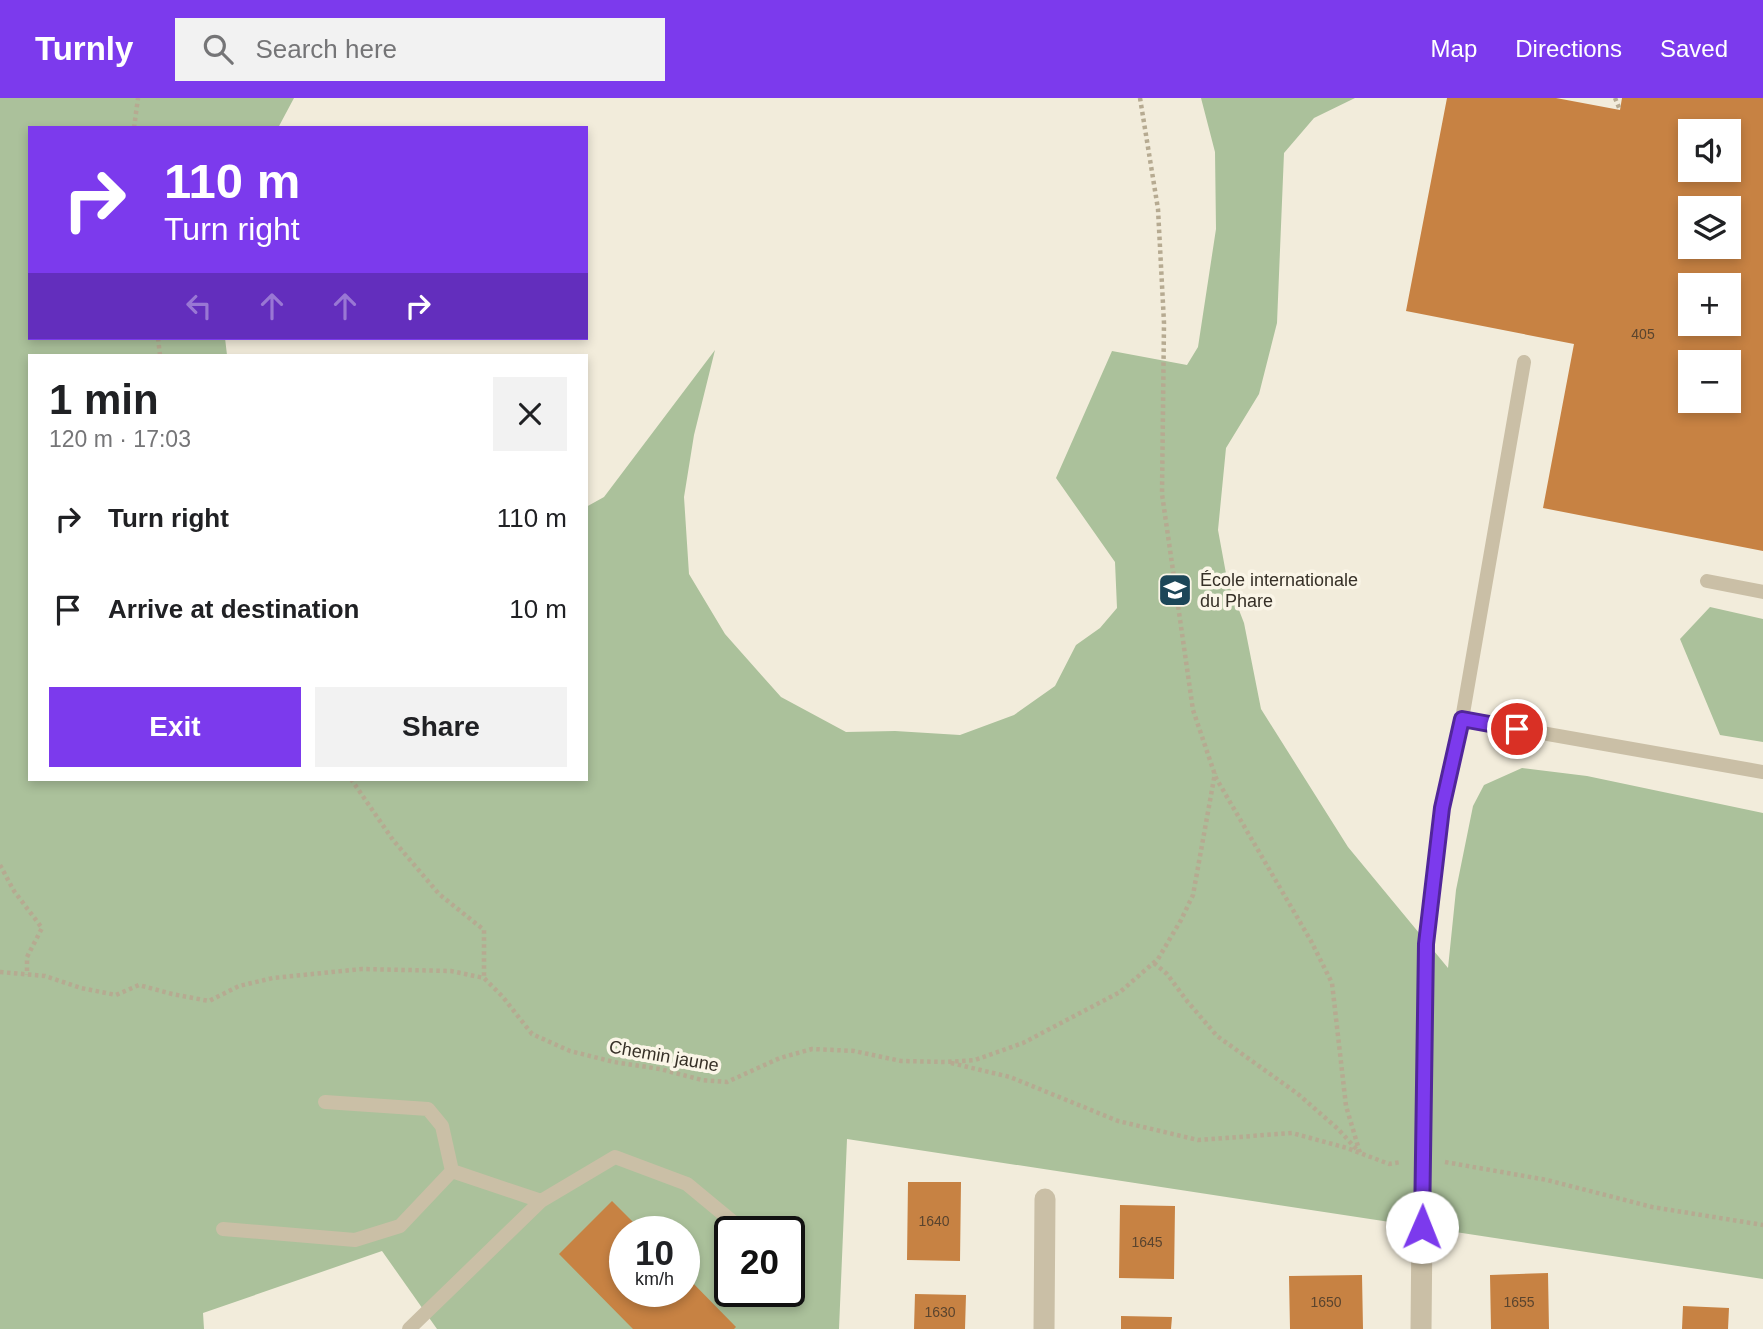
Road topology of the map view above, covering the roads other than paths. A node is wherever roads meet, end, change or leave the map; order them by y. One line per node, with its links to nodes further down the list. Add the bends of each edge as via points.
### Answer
1 (1524, 362): 4 (lane)
2 (1707, 581): 3 (lane)
3 (1763, 592)
4 (1462, 719): 5 (lane); 11 (lane, via 1442,808 1426,944)
5 (1763, 772)
6 (325, 1102): 7 (lane, via 428,1109 442,1126)
7 (452, 1171): 9 (lane); 12 (lane, via 400,1226 355,1240)
8 (1045, 1199): 14 (street)
9 (541, 1201): 10 (lane, via 615,1157 687,1184); 13 (lane)
10 (725, 1216)
11 (1422, 1227): 15 (street)
12 (223, 1229)
13 (409, 1329)
14 (1044, 1329)
15 (1421, 1329)

